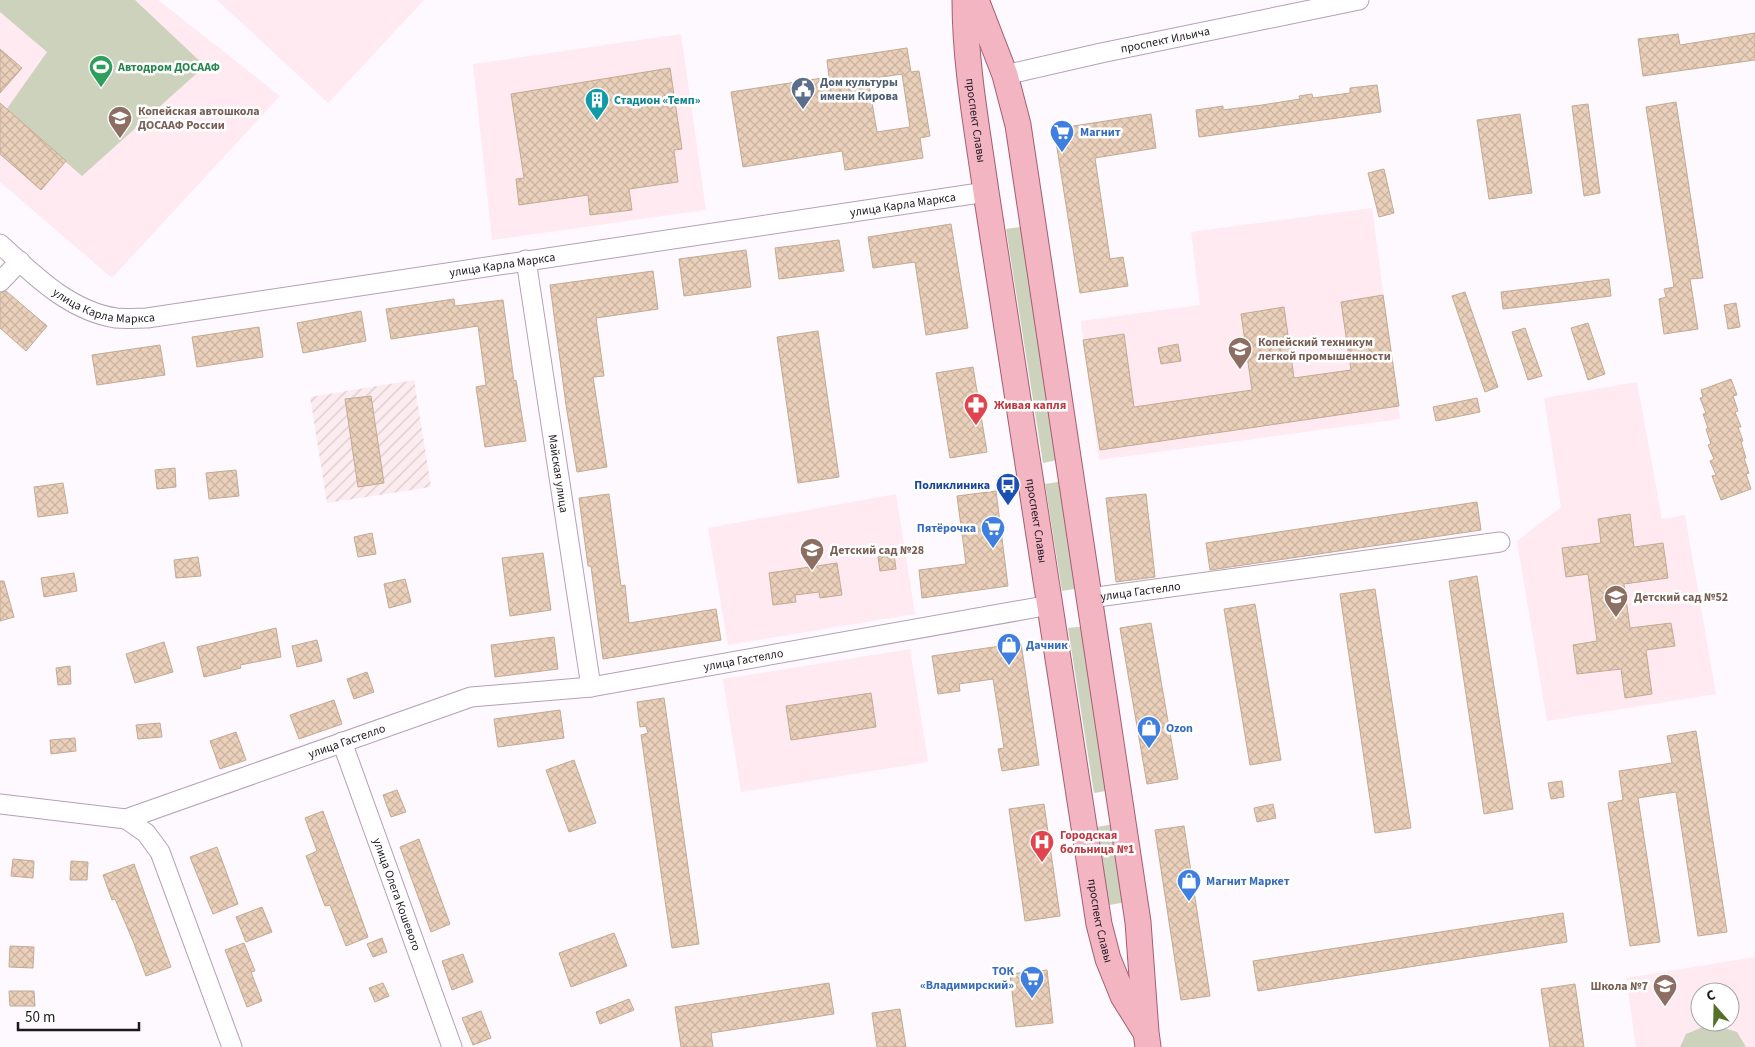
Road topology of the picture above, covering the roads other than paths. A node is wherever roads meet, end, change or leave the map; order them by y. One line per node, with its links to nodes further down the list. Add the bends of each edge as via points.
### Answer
1 (965, 0): 5 (main road, проспект Славы)
2 (976, 0): 4 (main road, проспект Славы)
3 (1359, 0): 4 (street, проспект Ильича)
4 (1005, 75): 5 (main road, проспект Ильича); 6 (main road, проспект Славы)
5 (971, 83): 7 (main road, проспект Славы)
6 (1028, 184): 7 (main road, улица Карла Маркса); 12 (main road, проспект Славы)
7 (986, 192): 9 (street, улица Карла Маркса); 13 (main road, проспект Славы)
8 (0, 244): 10 (street, улица Карла Маркса)
9 (526, 260): 10 (street, улица Карла Маркса, via 147,318 116,318 84,310 54,291); 17 (street, Майская улица)
10 (20, 261): 11 (street)
11 (0, 282)
12 (1070, 466): 13 (main road); 15 (main road, проспект Славы)
13 (1029, 471): 16 (main road, проспект Славы)
14 (1500, 542): 15 (street, улица Гастелло)
15 (1090, 598): 16 (main road, улица Гастелло); 21 (main road, проспект Славы, via 1138,922)
16 (1050, 605): 17 (street, улица Гастелло); 21 (main road, проспект Славы, via 1099,924 1108,959 1123,996)
17 (591, 687): 18 (street, улица Гастелло, via 471,697)
18 (342, 742): 20 (street, улица Гастелло); 23 (street, улица Олега Кошевого)
19 (0, 804): 20 (street, улица Гастелло)
20 (126, 819): 22 (street, via 146,833 160,852)
21 (1147, 1040)
22 (232, 1047)
23 (452, 1047)

